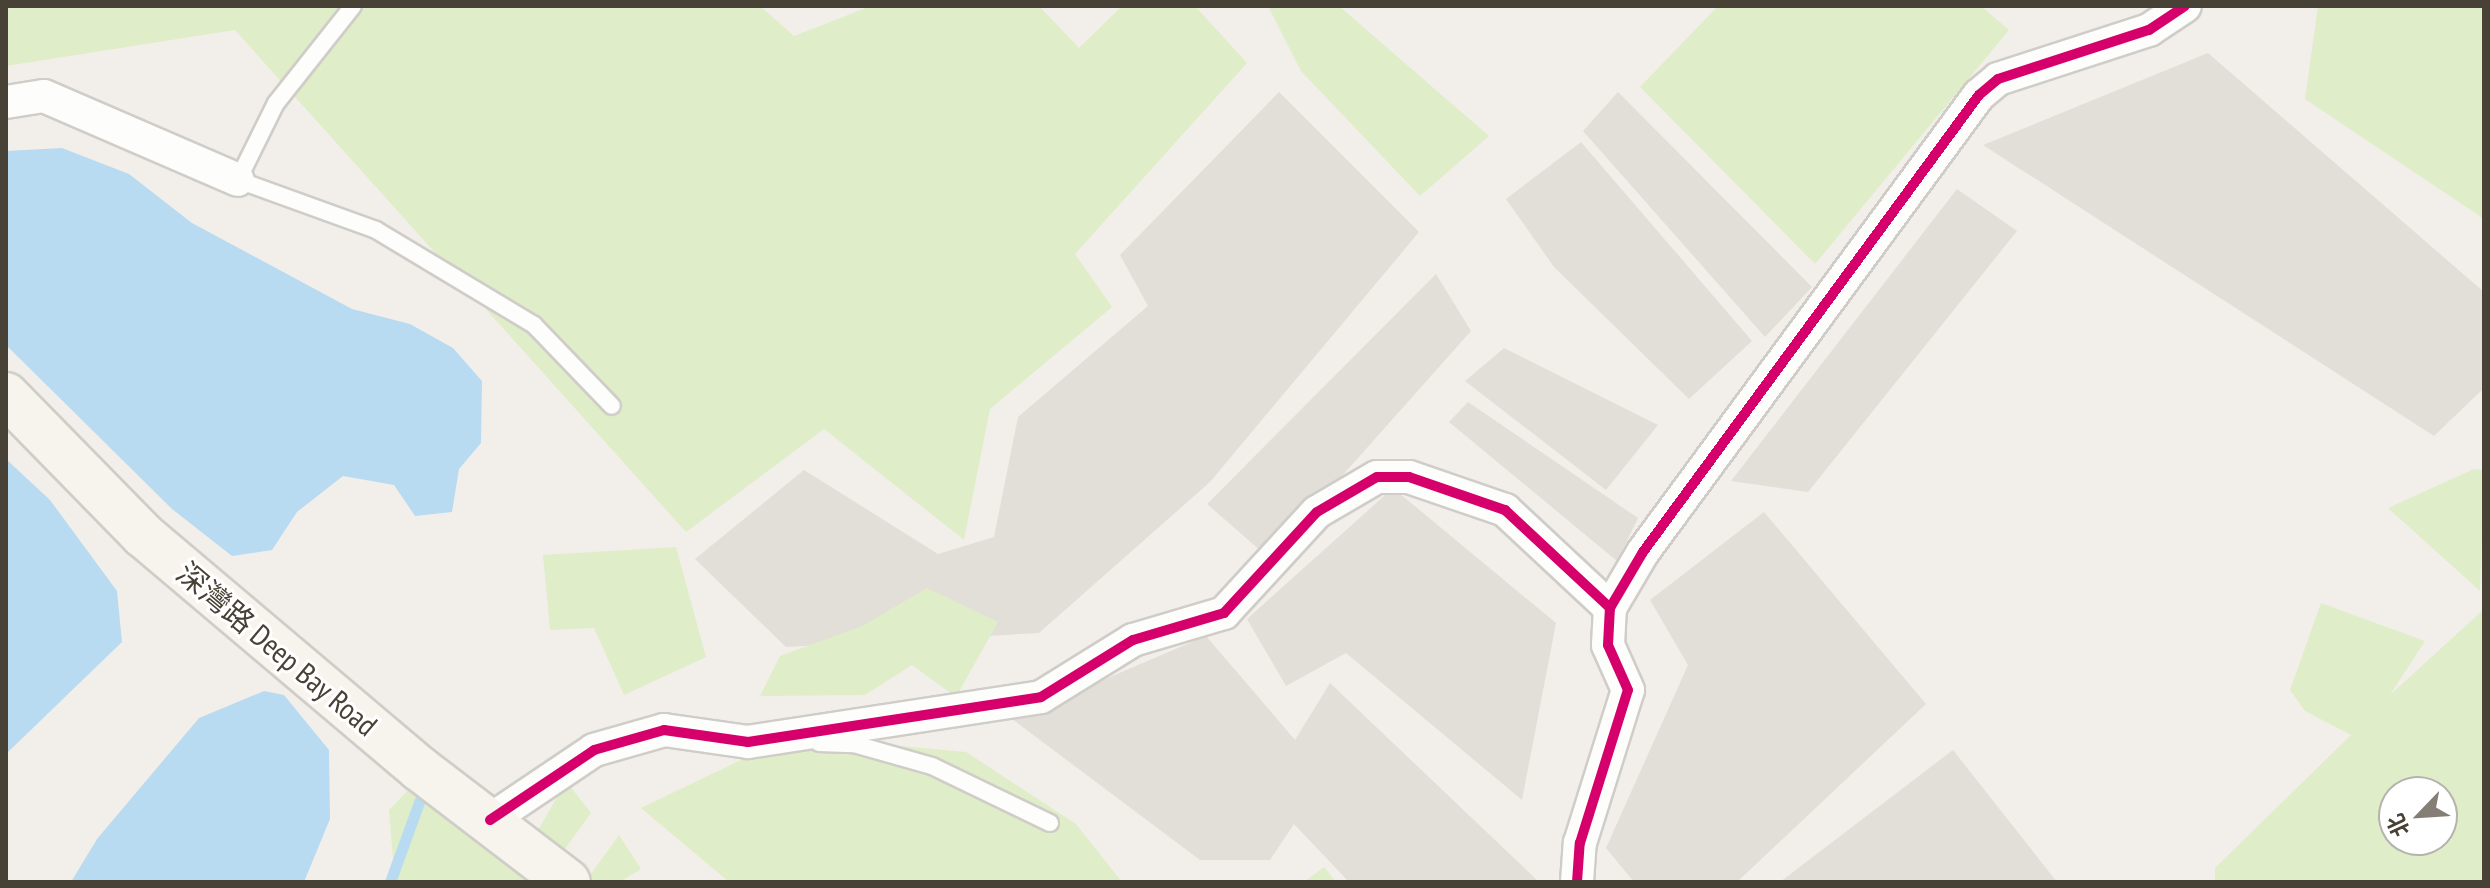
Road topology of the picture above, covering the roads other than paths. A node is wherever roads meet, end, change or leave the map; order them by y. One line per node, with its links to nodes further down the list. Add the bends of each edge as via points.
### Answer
1 (353, 6): 4 (lane, via 276,103)
2 (2185, 6): 7 (street, via 2149,30 1998,79 1979,95 1643,552)
3 (6, 102): 4 (street, via 44,96 83,109)
4 (238, 180): 6 (lane, via 376,230 534,325)
5 (6, 395): 9 (street, 深灣路 Deep Bay Road, via 143,535)
6 (612, 406)
7 (1610, 608): 8 (street, via 1505,510 1409,477 1377,477 1317,512 1224,613 1133,640 1041,697); 12 (street, via 1608,645 1628,690 1580,843)
8 (748, 742): 9 (street, via 664,730 594,750); 10 (lane, via 854,744 932,766)
9 (490, 820): 11 (street, 深灣路 Deep Bay Road)
10 (1050, 823)
11 (568, 882)
12 (1577, 882)

